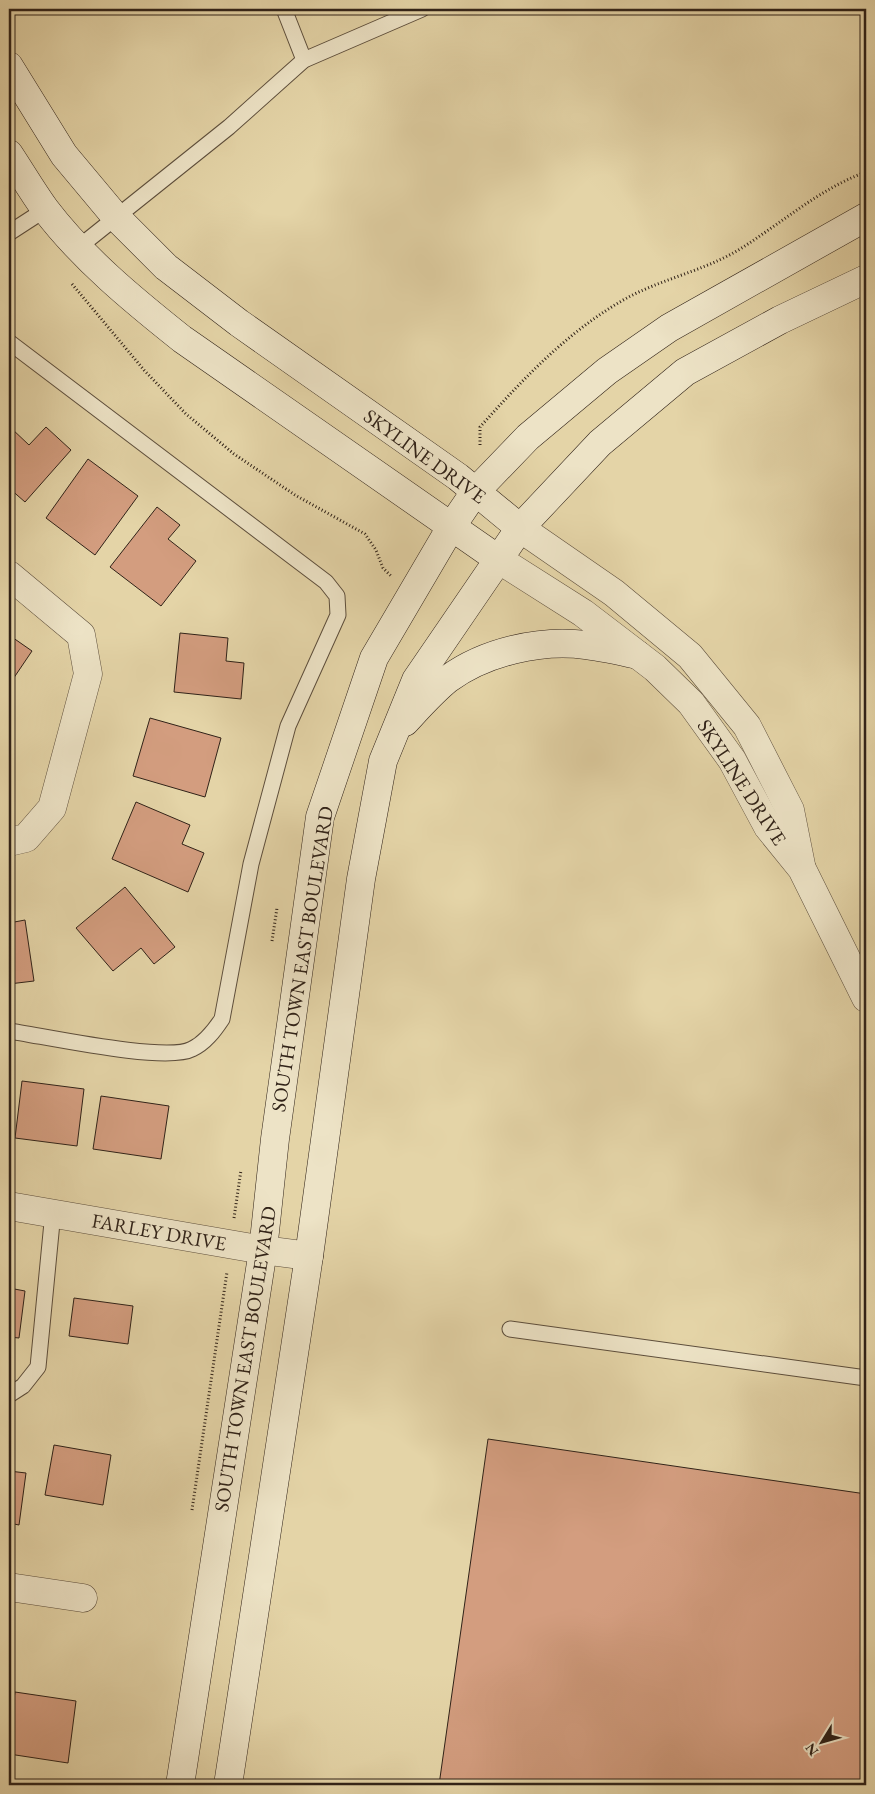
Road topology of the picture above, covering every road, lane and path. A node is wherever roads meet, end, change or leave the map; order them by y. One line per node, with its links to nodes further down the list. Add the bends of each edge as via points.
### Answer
1 (284, 9): 3 (lane)
2 (422, 9): 3 (lane)
3 (304, 60): 8 (lane, via 229,127)
4 (9, 66): 8 (main road, SKYLINE DRIVE, via 64,155)
5 (9, 154): 7 (main road, SKYLINE DRIVE)
6 (866, 172): 14 (path, via 828,190 739,250 626,298 562,342 530,371 480,427)
7 (46, 209): 10 (lane); 11 (main road, SKYLINE DRIVE)
8 (116, 216): 11 (lane); 15 (main road, SKYLINE DRIVE, via 166,267 231,317)
9 (866, 217): 15 (main road, SOUTH TOWN EAST BOULEVARD, via 670,328 607,371 528,437)
10 (9, 233)
11 (79, 247): 16 (main road, SKYLINE DRIVE, via 134,300 182,339)
12 (866, 279): 17 (main road, via 780,320 685,372 600,443)
13 (9, 342): 25 (lane, via 326,582 337,596 338,616 288,726 251,864 222,1019 210,1036 191,1050 159,1054)
14 (480, 446)
15 (475, 492): 16 (main road, SOUTH TOWN EAST BOULEVARD); 17 (main road, SKYLINE DRIVE)
16 (451, 527): 18 (main road, SKYLINE DRIVE); 28 (main road, SOUTH TOWN EAST BOULEVARD, via 374,658 320,817 275,1138)
17 (520, 528): 18 (main road); 23 (main road, SKYLINE DRIVE, via 614,593 690,656 747,726 790,810)
18 (498, 559): 20 (main road, SKYLINE DRIVE, via 583,613); 21 (main road, via 416,680)
19 (9, 575): 22 (main road, via 81,635 88,674 52,808 26,838)
20 (638, 655): 21 (main road, via 584,644 543,644 472,664 448,680); 23 (main road, SKYLINE DRIVE, via 691,703 732,760 768,827)
21 (395, 732): 29 (main road, via 383,761 361,879)
22 (9, 842)
23 (802, 869): 24 (main road, SKYLINE DRIVE)
24 (866, 998)
25 (9, 1031)
26 (9, 1206): 27 (main road, FARLEY DRIVE)
27 (52, 1212): 28 (main road, FARLEY DRIVE); 32 (lane, via 38,1367 23,1386)
28 (263, 1250): 29 (main road, FARLEY DRIVE); 35 (main road, SOUTH TOWN EAST BOULEVARD)
29 (309, 1256): 36 (main road)
30 (510, 1329): 31 (lane)
31 (866, 1378)
32 (9, 1395)
33 (9, 1587): 34 (main road)
34 (83, 1598)
35 (180, 1785)
36 (228, 1785)

